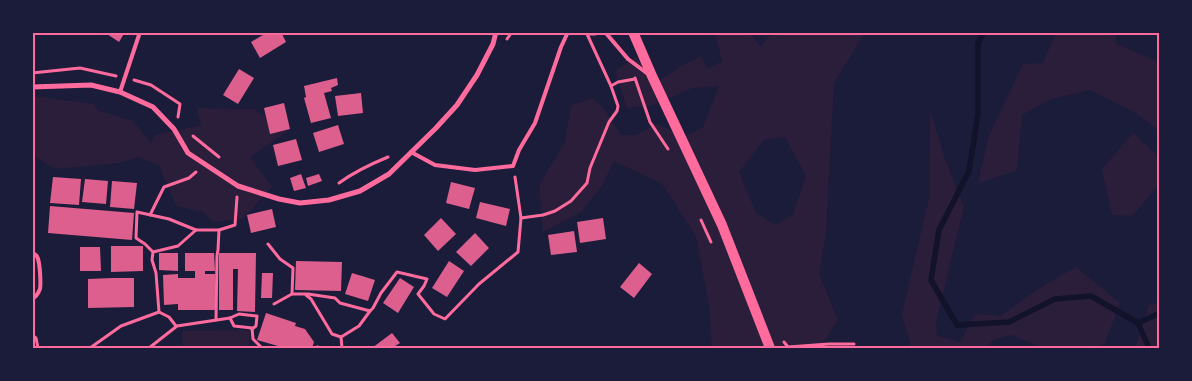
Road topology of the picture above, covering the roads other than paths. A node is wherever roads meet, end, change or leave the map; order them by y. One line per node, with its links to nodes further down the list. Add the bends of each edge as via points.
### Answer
1 (140, 32): 8 (lane)
2 (496, 32): 9 (street, via 477,75 457,105)
3 (568, 32): 9 (lane, via 535,123 518,150 513,166 475,170 435,165)
4 (605, 32): 6 (lane, via 628,58)
5 (633, 32): 6 (main road)
6 (652, 76): 12 (main road, via 722,225)
7 (32, 87): 8 (street, via 92,86)
8 (120, 92): 9 (street, via 153,107 174,129 188,152 238,186 280,199 300,203 329,200 360,191 389,174)
9 (411, 152)
10 (32, 253): 11 (lane, via 38,260 40,286)
11 (32, 299)
12 (770, 348)

